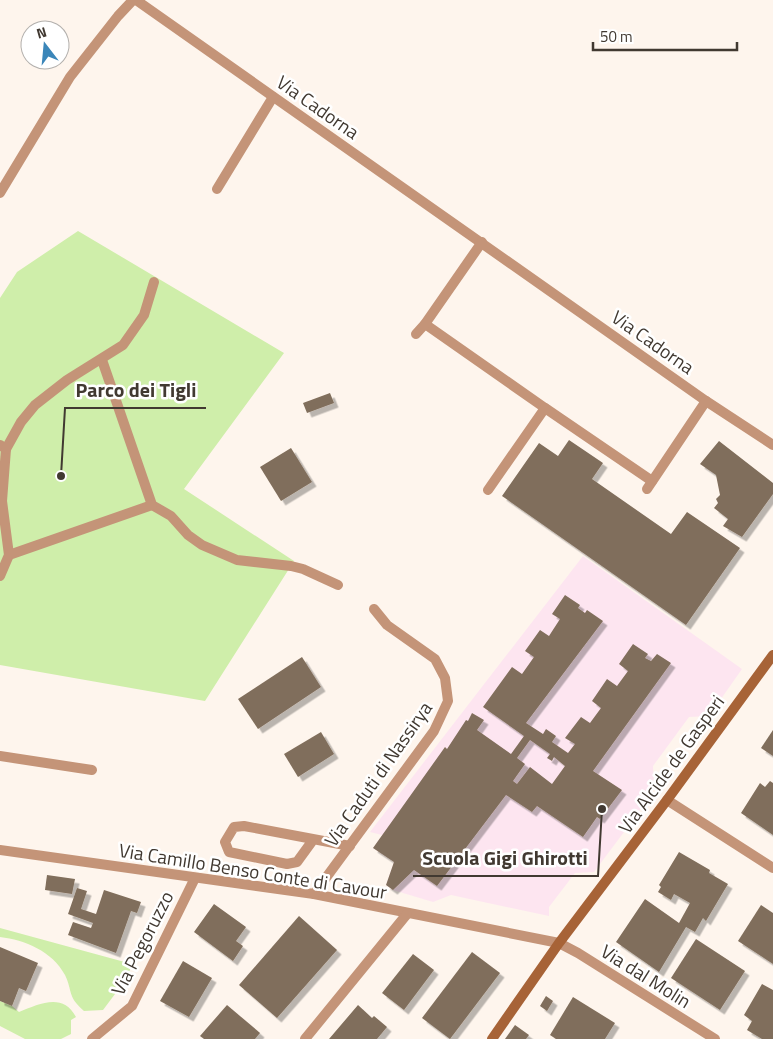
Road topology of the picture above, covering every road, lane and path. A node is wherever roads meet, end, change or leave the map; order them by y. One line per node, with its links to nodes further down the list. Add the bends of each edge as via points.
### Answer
1 (134, 0): 2 (street, Via Cadorna, via 172,23); 4 (street, via 70,77)
2 (273, 97): 3 (street); 5 (street, Via Cadorna)
3 (217, 189)
4 (0, 193)
5 (482, 242): 7 (street); 10 (street, Via Cadorna)
6 (154, 282): 9 (street, via 144,315 123,345)
7 (425, 324): 8 (street); 11 (street)
8 (416, 334)
9 (102, 360): 13 (street, via 67,380 35,405); 15 (street)
10 (706, 401): 11 (street, via 649,485); 12 (street, Via Cadorna)
11 (545, 408): 14 (street)
12 (773, 444)
13 (3, 447): 16 (street, via 2,501)
14 (488, 490)
15 (152, 505): 16 (street); 18 (street, via 171,516 202,545 237,560 303,569)
16 (10, 555): 17 (street)
17 (0, 576)
18 (338, 585)
19 (374, 609): 25 (street, Via Caduti di Nassirya, via 387,625 436,659 445,678 448,701 434,731)
20 (772, 659): 23 (street, Via Alcide de Gasperi)
21 (0, 756): 22 (street)
22 (92, 770)
23 (667, 800): 27 (street); 31 (street, Via Alcide de Gasperi)
24 (313, 840): 24 (street, via 244,826 234,827 225,842 229,852 287,864 297,862); 25 (street)
25 (350, 846): 29 (street, Via Caduti di Nassirya)
26 (0, 850): 28 (street, Via Camillo Benso Conte di Cavour)
27 (773, 868)
28 (195, 878): 29 (street, Via Camillo Benso Conte di Cavour); 32 (street, Via Pegoruzzo, via 132,1006)
29 (314, 894): 30 (street, Via Camillo Benso Conte di Cavour)
30 (407, 914): 31 (street, Via Camillo Benso Conte di Cavour); 33 (street)
31 (559, 943): 34 (street, Via Alcide de Gasperi); 35 (street, Via dal Molin)
32 (92, 1039)
33 (305, 1039)
34 (492, 1039)
35 (715, 1039)

